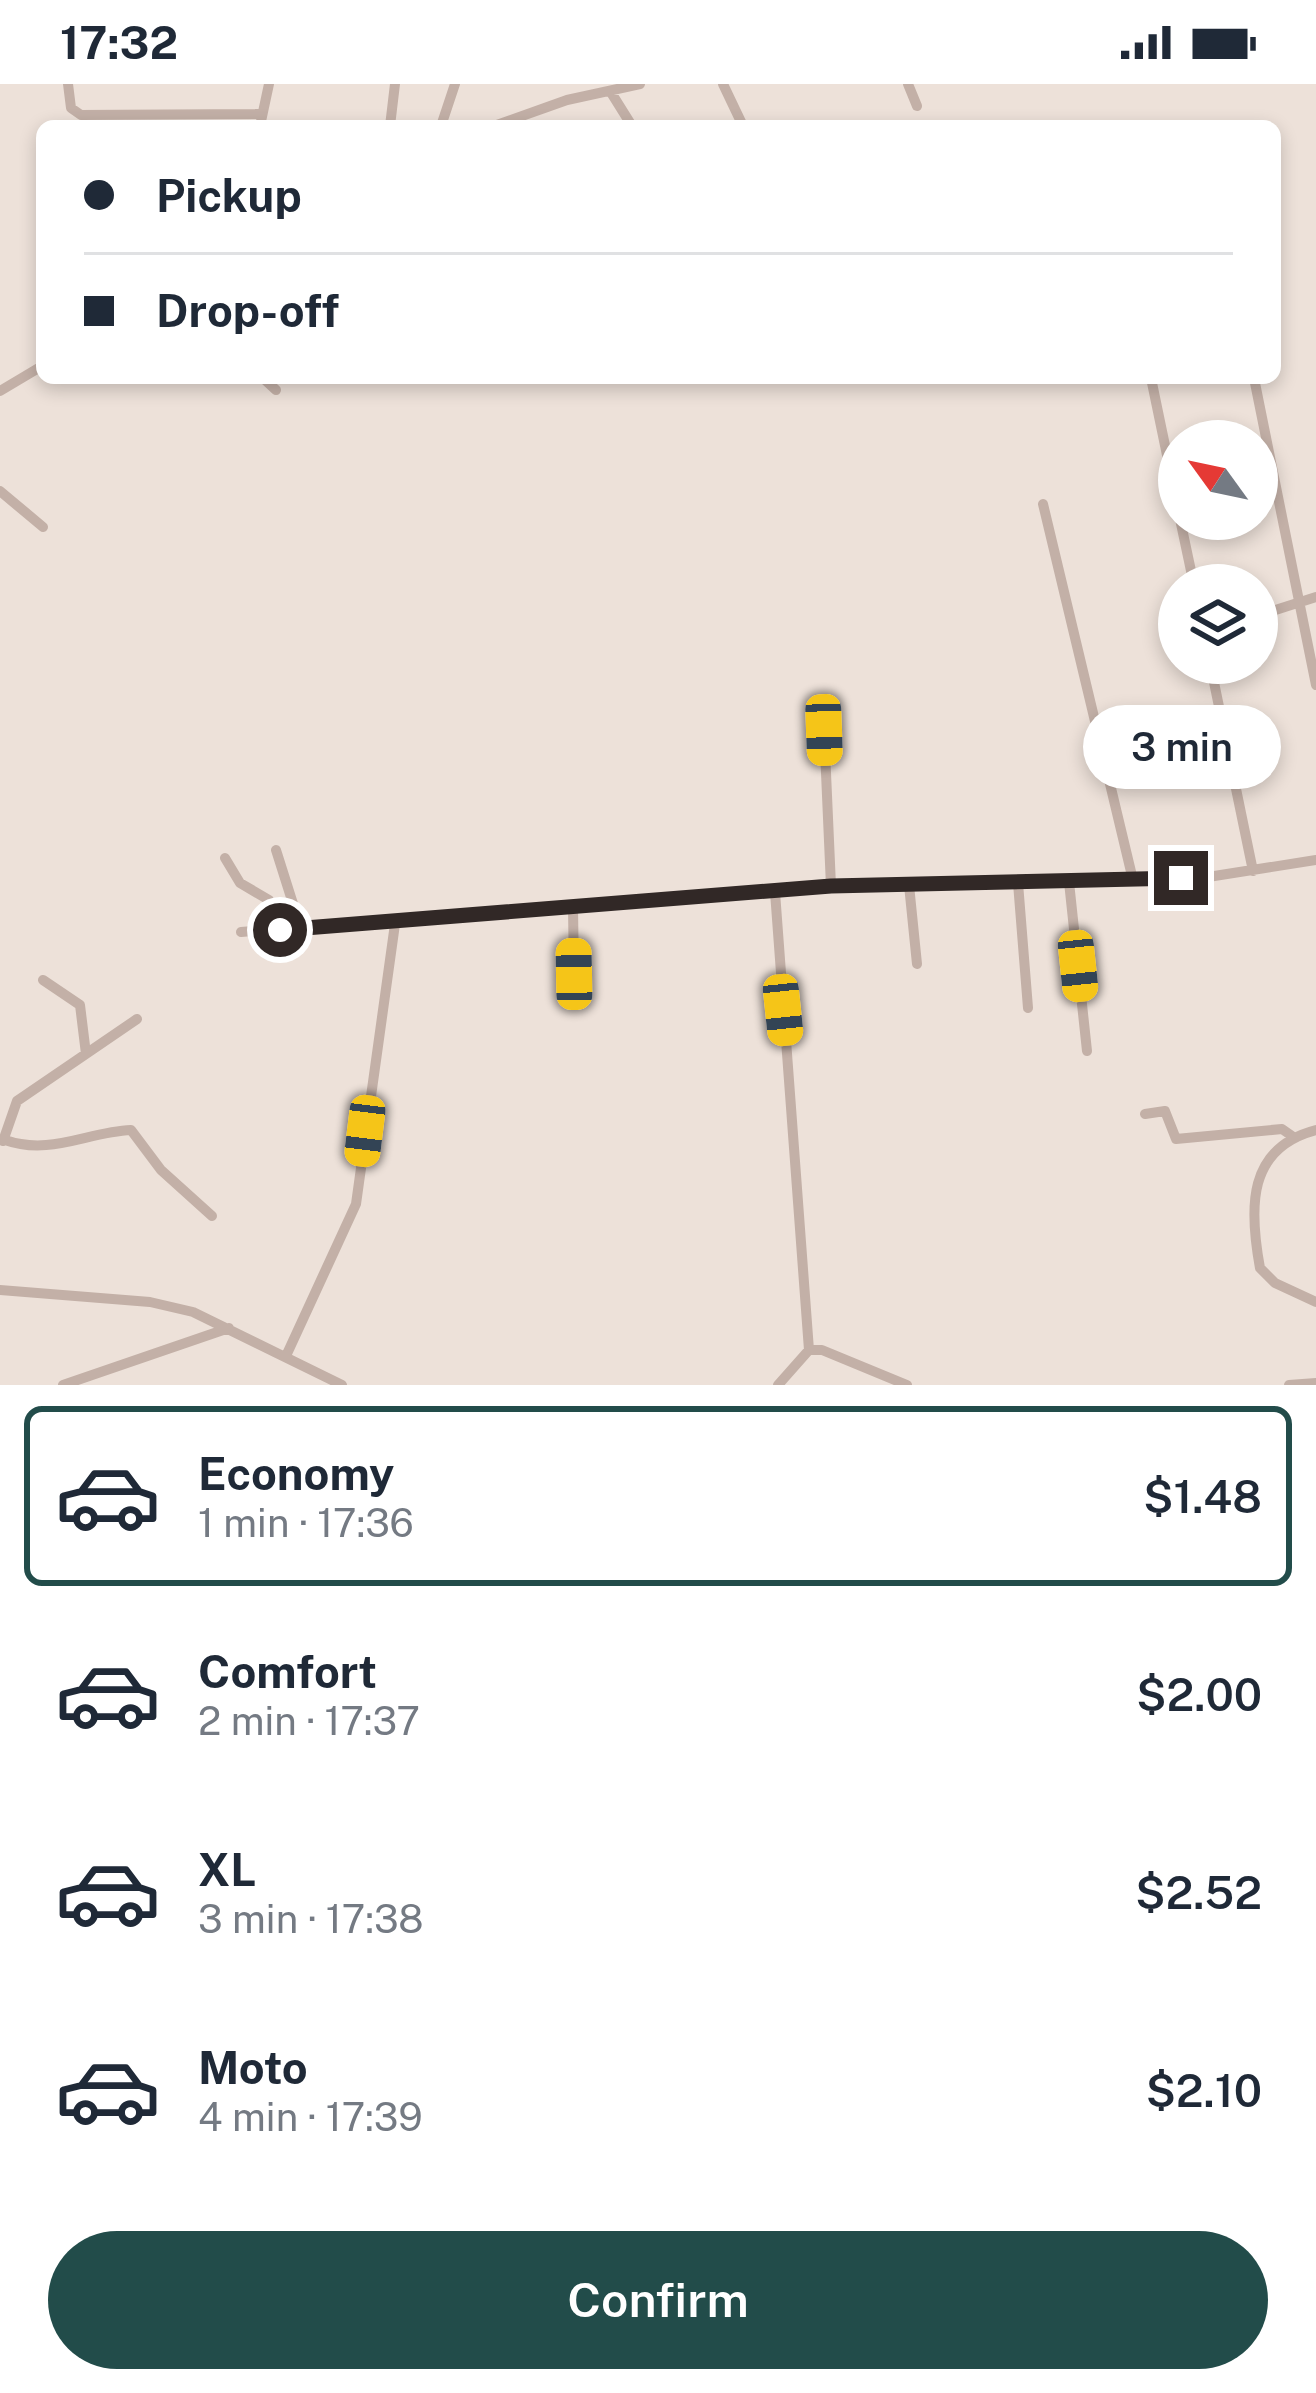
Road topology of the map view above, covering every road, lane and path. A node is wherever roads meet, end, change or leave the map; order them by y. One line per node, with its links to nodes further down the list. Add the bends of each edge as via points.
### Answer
1 (68, 84): 12 (street, via 71,108 81,115)
2 (269, 84): 12 (street)
3 (395, 84): 13 (street)
4 (455, 84): 14 (street)
5 (570, 84): 10 (street)
6 (640, 84): 9 (street)
7 (723, 84): 17 (street)
8 (908, 84): 11 (street)
9 (612, 94): 10 (street); 16 (street)
10 (567, 100): 15 (street)
11 (917, 106)
12 (261, 120)
13 (391, 120)
14 (443, 120)
15 (512, 120)
16 (628, 120)
17 (740, 120)
18 (36, 370): 23 (street)
19 (270, 384): 22 (street)
20 (1152, 384): 24 (street)
21 (1255, 384): 29 (street)
22 (276, 390)
23 (0, 391)
24 (1160, 420)
25 (0, 491): 27 (street)
26 (1042, 504): 38 (street)
27 (44, 527)
28 (1316, 597): 29 (street)
29 (1299, 602): 30 (street); 32 (street)
30 (1278, 609)
31 (1214, 684): 37 (street)
32 (1316, 685)
33 (823, 706): 42 (street)
34 (276, 850): 46 (street)
35 (225, 858): 47 (street, via 240,883 268,900)
36 (1316, 860): 37 (street)
37 (1253, 871): 38 (street)
38 (1133, 880): 39 (street)
39 (1069, 882): 40 (street); 54 (street)
40 (1018, 883): 41 (street); 52 (street)
41 (909, 885): 42 (street); 49 (street)
42 (831, 886): 43 (street)
43 (775, 892): 44 (street); 64 (street)
44 (573, 908): 45 (street); 50 (street)
45 (395, 924): 46 (street); 65 (street, via 356,1204)
46 (301, 929): 47 (street)
47 (280, 930): 48 (street)
48 (242, 932)
49 (917, 964)
50 (574, 974)
51 (43, 980): 55 (street, via 80,1005)
52 (1028, 1009)
53 (137, 1019): 55 (street)
54 (1088, 1051)
55 (86, 1054): 59 (street, via 17,1101)
56 (1145, 1114): 58 (street, via 1165,1111 1177,1139 1282,1129)
57 (1316, 1130): 58 (street)
58 (1292, 1136): 62 (street, via 1256,1180 1258,1257 1265,1277)
59 (3, 1141): 60 (street, via 50,1147 131,1130)
60 (212, 1216)
61 (0, 1290): 63 (street, via 150,1302)
62 (1316, 1302)
63 (230, 1328): 65 (street); 67 (street)
64 (809, 1350): 69 (street); 70 (street)
65 (286, 1356): 68 (street)
66 (1316, 1383): 71 (street)
67 (62, 1385)
68 (342, 1385)
69 (778, 1385)
70 (908, 1385)
71 (1289, 1385)

